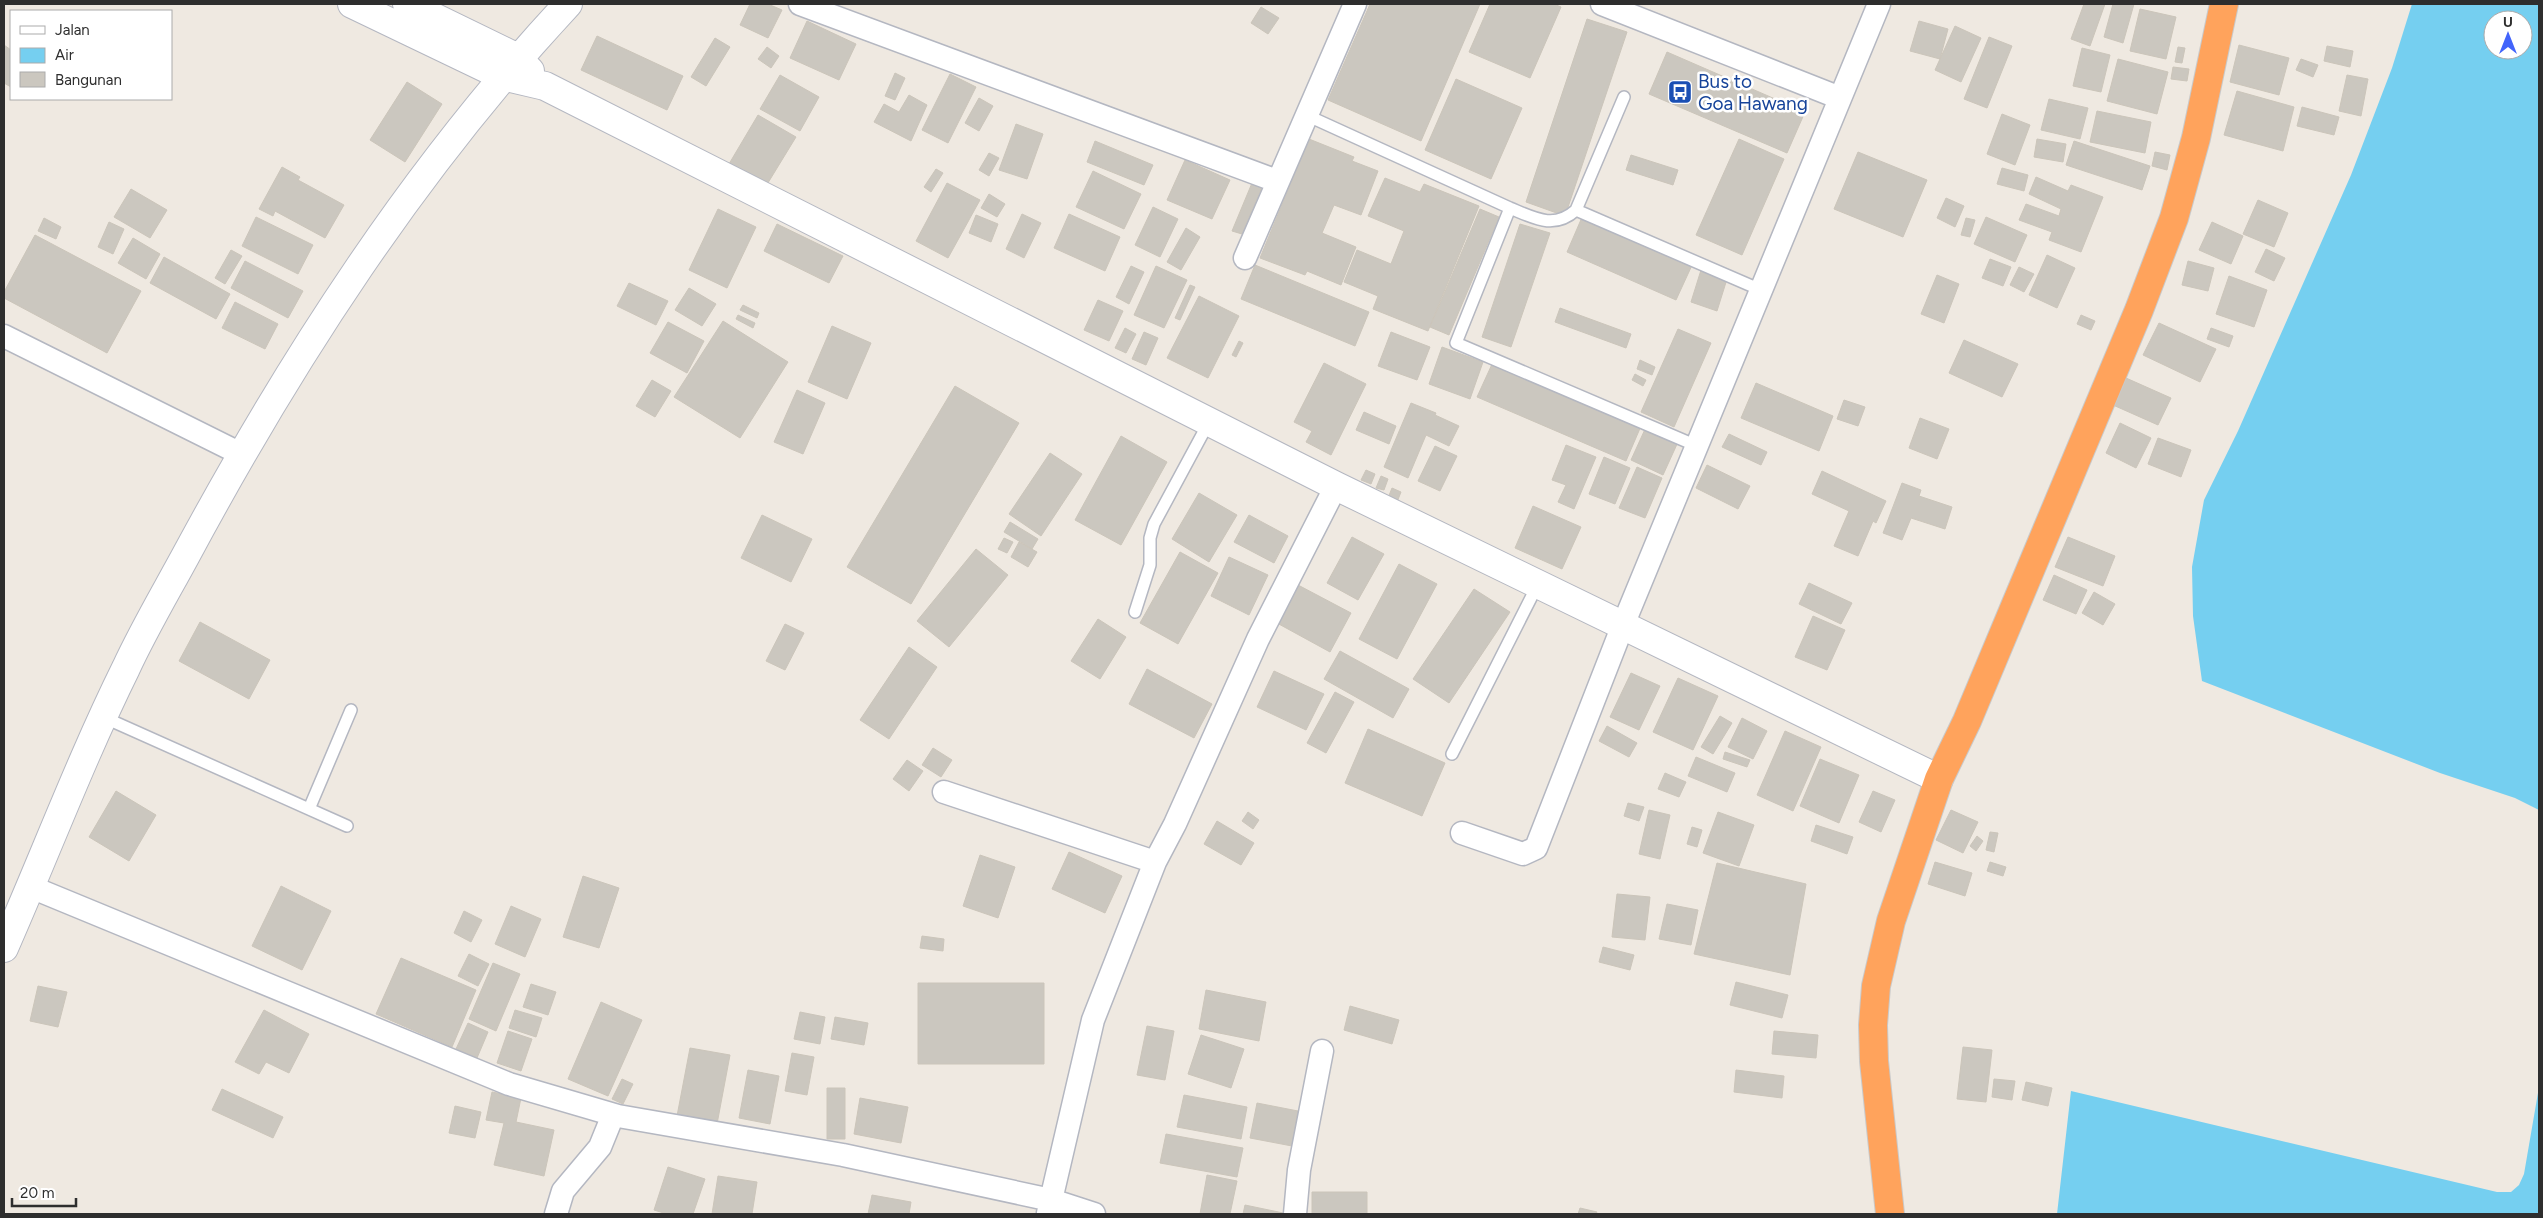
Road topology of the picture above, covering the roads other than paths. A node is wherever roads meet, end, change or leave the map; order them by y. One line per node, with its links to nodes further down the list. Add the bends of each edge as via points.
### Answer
1 (352, 4): 9 (main road)
2 (407, 4): 9 (main road)
3 (568, 4): 9 (main road)
4 (800, 4): 13 (street)
5 (1355, 4): 12 (street)
6 (1602, 4): 11 (street)
7 (1879, 4): 11 (street)
8 (2220, 5): 29 (highway, via 2188,171 2174,218 2139,310 1967,721)
9 (510, 67): 19 (main road); 21 (main road, via 390,222)
10 (1624, 97): 15 (lane)
11 (1840, 98): 17 (street)
12 (1306, 115): 13 (street); 14 (lane)
13 (1277, 181): 16 (street)
14 (1510, 208): 15 (lane, via 1539,220 1554,221 1566,219); 20 (lane, via 1456,343)
15 (1576, 210): 17 (lane)
16 (1246, 258)
17 (1761, 290): 20 (street)
18 (4, 336): 21 (street)
19 (1210, 422): 22 (main road); 24 (lane, via 1154,524 1150,538 1150,565)
20 (1697, 446): 25 (street)
21 (241, 454): 27 (main road, via 126,666)
22 (1336, 486): 23 (main road); 34 (street, via 1258,639)
23 (1538, 584): 25 (main road); 28 (lane)
24 (1135, 612)
25 (1623, 625): 29 (main road); 33 (street, via 1536,848 1523,854)
26 (351, 710): 31 (lane)
27 (103, 717): 31 (lane); 35 (main road, via 56,821)
28 (1452, 754)
29 (1938, 779): 43 (highway, via 1892,921 1876,986 1874,1061)
30 (944, 792): 34 (street)
31 (309, 808): 32 (lane)
32 (348, 826)
33 (1462, 833)
34 (1155, 862): 39 (street, via 1092,1020)
35 (31, 887): 36 (main road); 38 (street, via 509,1084)
36 (4, 948)
37 (1322, 1050): 42 (street, via 1299,1170)
38 (613, 1114): 39 (street, via 843,1156); 40 (street, via 600,1147 563,1191)
39 (1049, 1207): 41 (street)
40 (556, 1214)
41 (1094, 1214)
42 (1295, 1214)
43 (1890, 1214)

